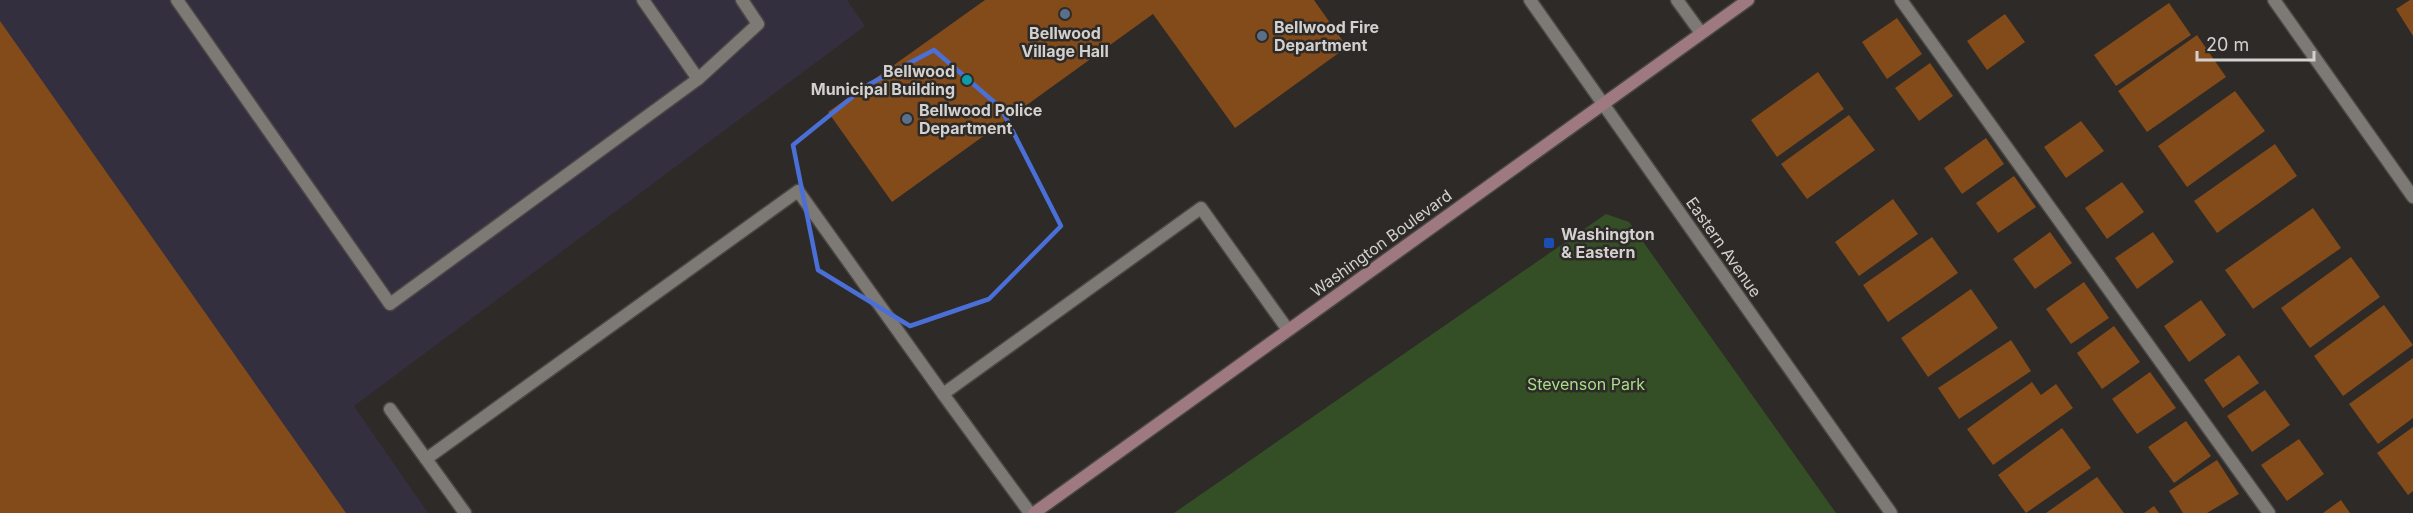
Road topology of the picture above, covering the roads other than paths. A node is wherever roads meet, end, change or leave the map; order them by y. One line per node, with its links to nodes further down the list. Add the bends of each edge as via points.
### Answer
1 (177, 0): 10 (street, via 390,304)
2 (643, 0): 10 (street)
3 (742, 0): 10 (street, via 758,24)
4 (1530, 0): 11 (street, Eastern Avenue)
5 (1677, 0): 9 (street)
6 (1748, 0): 9 (street, Washington Boulevard)
7 (1901, 0): 20 (street)
8 (2274, 0): 12 (street)
9 (1701, 33): 11 (street, Washington Boulevard)
10 (698, 79)
11 (1604, 104): 13 (street, Washington Boulevard); 19 (street, Eastern Avenue)
12 (2413, 197)
13 (1288, 330): 14 (street, via 1201,208); 18 (street, Washington Boulevard)
14 (943, 394): 16 (street, via 798,191); 18 (street)
15 (390, 409): 16 (street)
16 (426, 459): 17 (street)
17 (465, 513)
18 (1032, 513)
19 (1891, 513)
20 (2269, 513)

